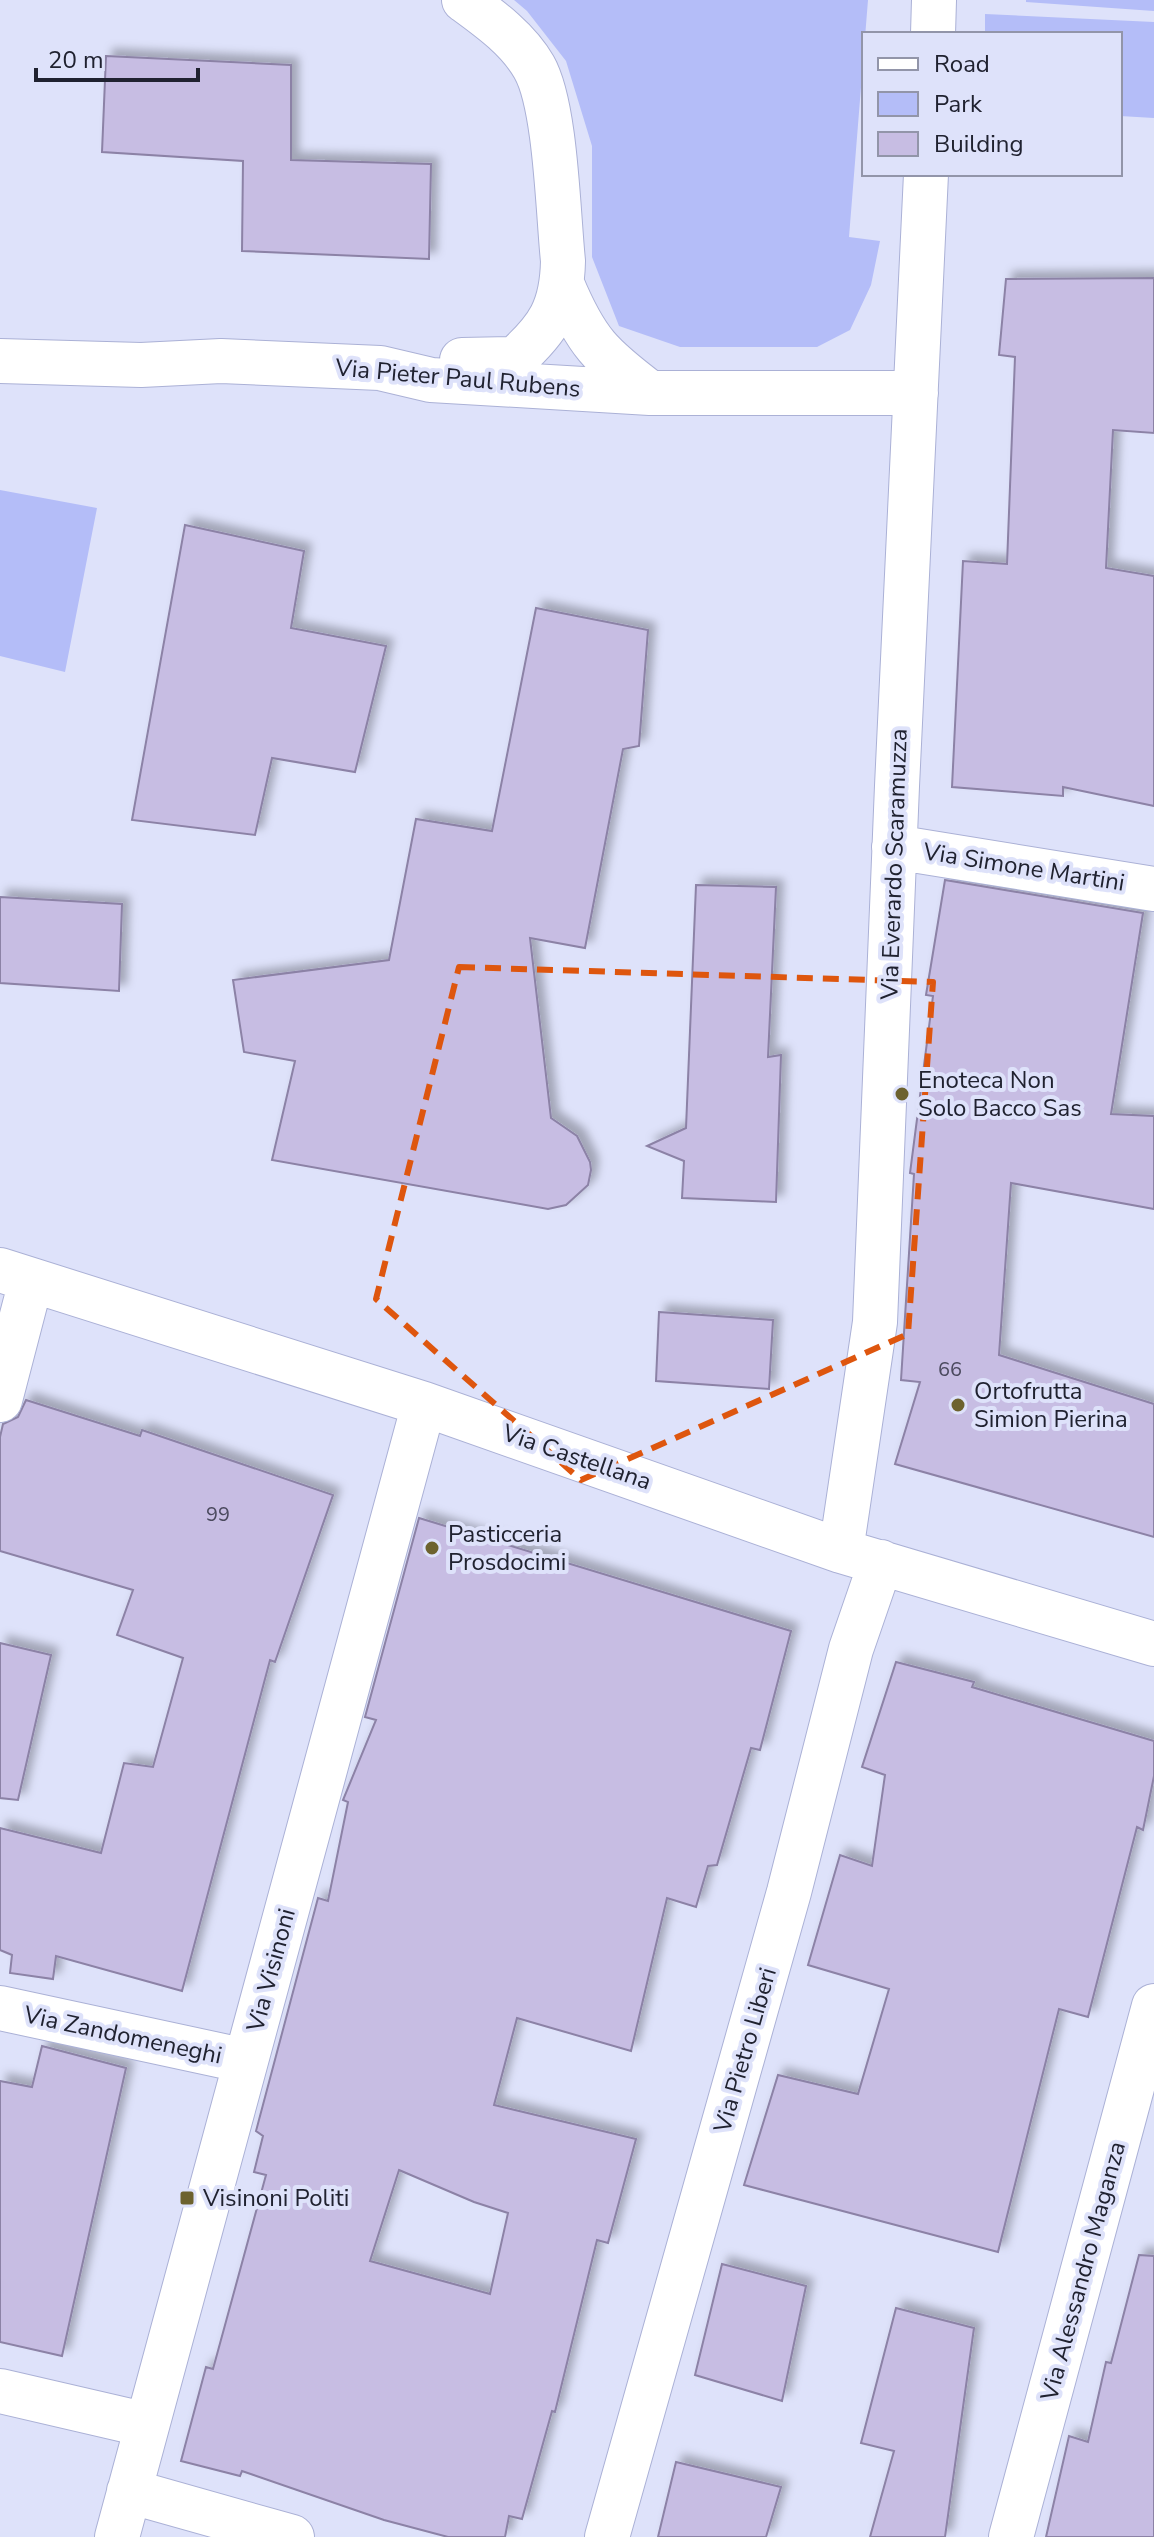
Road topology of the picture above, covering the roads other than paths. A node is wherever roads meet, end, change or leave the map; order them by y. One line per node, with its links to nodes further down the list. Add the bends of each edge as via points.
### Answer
1 (464, 0): 5 (street, via 498,25 535,68 549,113)
2 (934, 0): 3 (street)
3 (933, 32)
4 (926, 176): 9 (street, Via Everardo Scaramuzza)
5 (562, 284): 7 (street, via 539,337 515,359); 8 (street, via 596,348)
6 (0, 361): 7 (street, Via Pieter Paul Rubens, via 221,361)
7 (380, 368): 8 (street, Via Pieter Paul Rubens, via 431,380)
8 (650, 393): 9 (street, Via Pieter Paul Rubens)
9 (916, 393): 10 (street, Via Everardo Scaramuzza)
10 (894, 847): 11 (street, Via Simone Martini); 15 (street, Via Everardo Scaramuzza)
11 (1154, 889)
12 (16, 1276): 13 (street); 14 (street, Via Castellana)
13 (0, 1400)
14 (424, 1404): 15 (street, Via Castellana); 19 (street, Via Visinoni)
15 (861, 1556): 16 (street, Via Castellana); 25 (street, Via Pietro Liberi, via 851,1649 789,1892)
16 (1154, 1644)
17 (1154, 2006): 26 (street, Via Alessandro Maganza)
18 (0, 2008): 19 (street, Via Zandomeneghi)
19 (246, 2061): 21 (street, Via Visinoni)
20 (0, 2391): 21 (street)
21 (147, 2425): 22 (street, Via Visinoni)
22 (129, 2491): 23 (street, Via Visinoni); 24 (street)
23 (117, 2537)
24 (292, 2537)
25 (607, 2537)
26 (1011, 2537)

